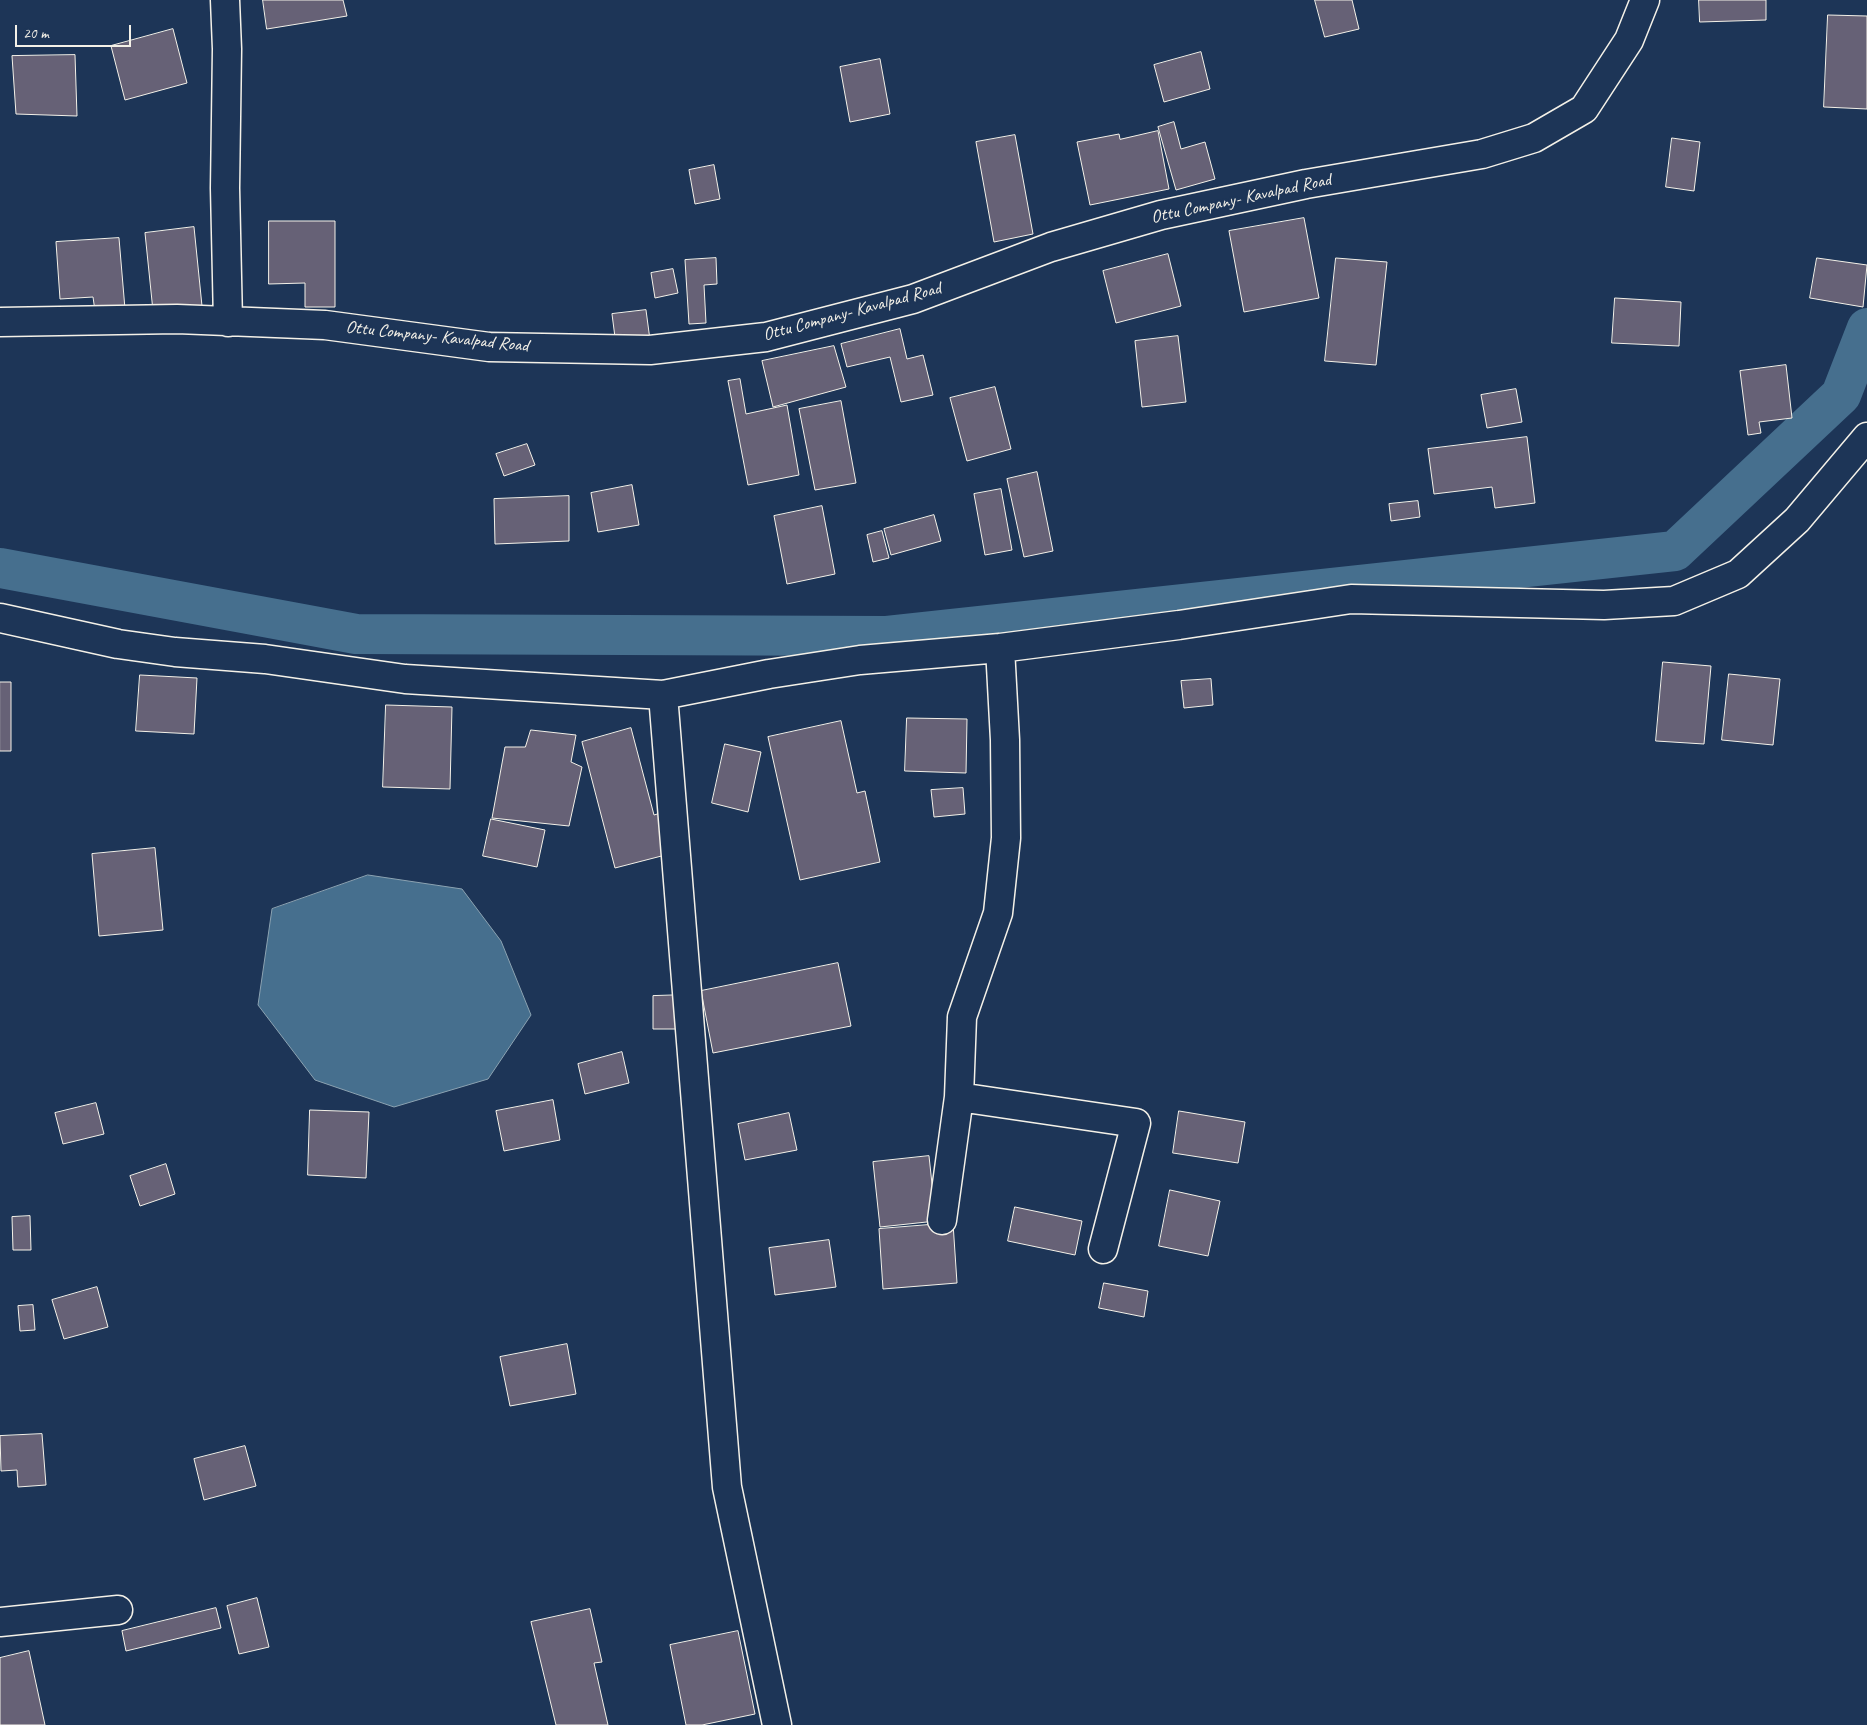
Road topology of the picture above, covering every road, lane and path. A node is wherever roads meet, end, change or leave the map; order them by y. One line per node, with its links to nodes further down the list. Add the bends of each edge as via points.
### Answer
1 (225, 0): 4 (street)
2 (1645, 0): 4 (street, Ottu Company- Kavalpad Road, via 1630,40 1584,109 1534,138 1482,154 1306,184 1162,215 1051,247 913,299 766,337 650,350 489,347 325,326)
3 (0, 322): 4 (street, Ottu Company- Kavalpad Road)
4 (228, 322)
5 (1867, 437): 7 (street, via 1797,520 1738,574 1674,601 1604,605 1351,599)
6 (0, 618): 8 (street, via 118,644 265,659 405,679)
7 (1000, 648): 8 (street, via 860,660); 9 (street, via 1006,838 998,913 962,1017)
8 (663, 695): 14 (street, via 727,1487)
9 (959, 1097): 10 (street); 11 (street, via 1136,1123)
10 (942, 1220)
11 (1103, 1249)
12 (118, 1610): 13 (street)
13 (0, 1622)
14 (776, 1725)

